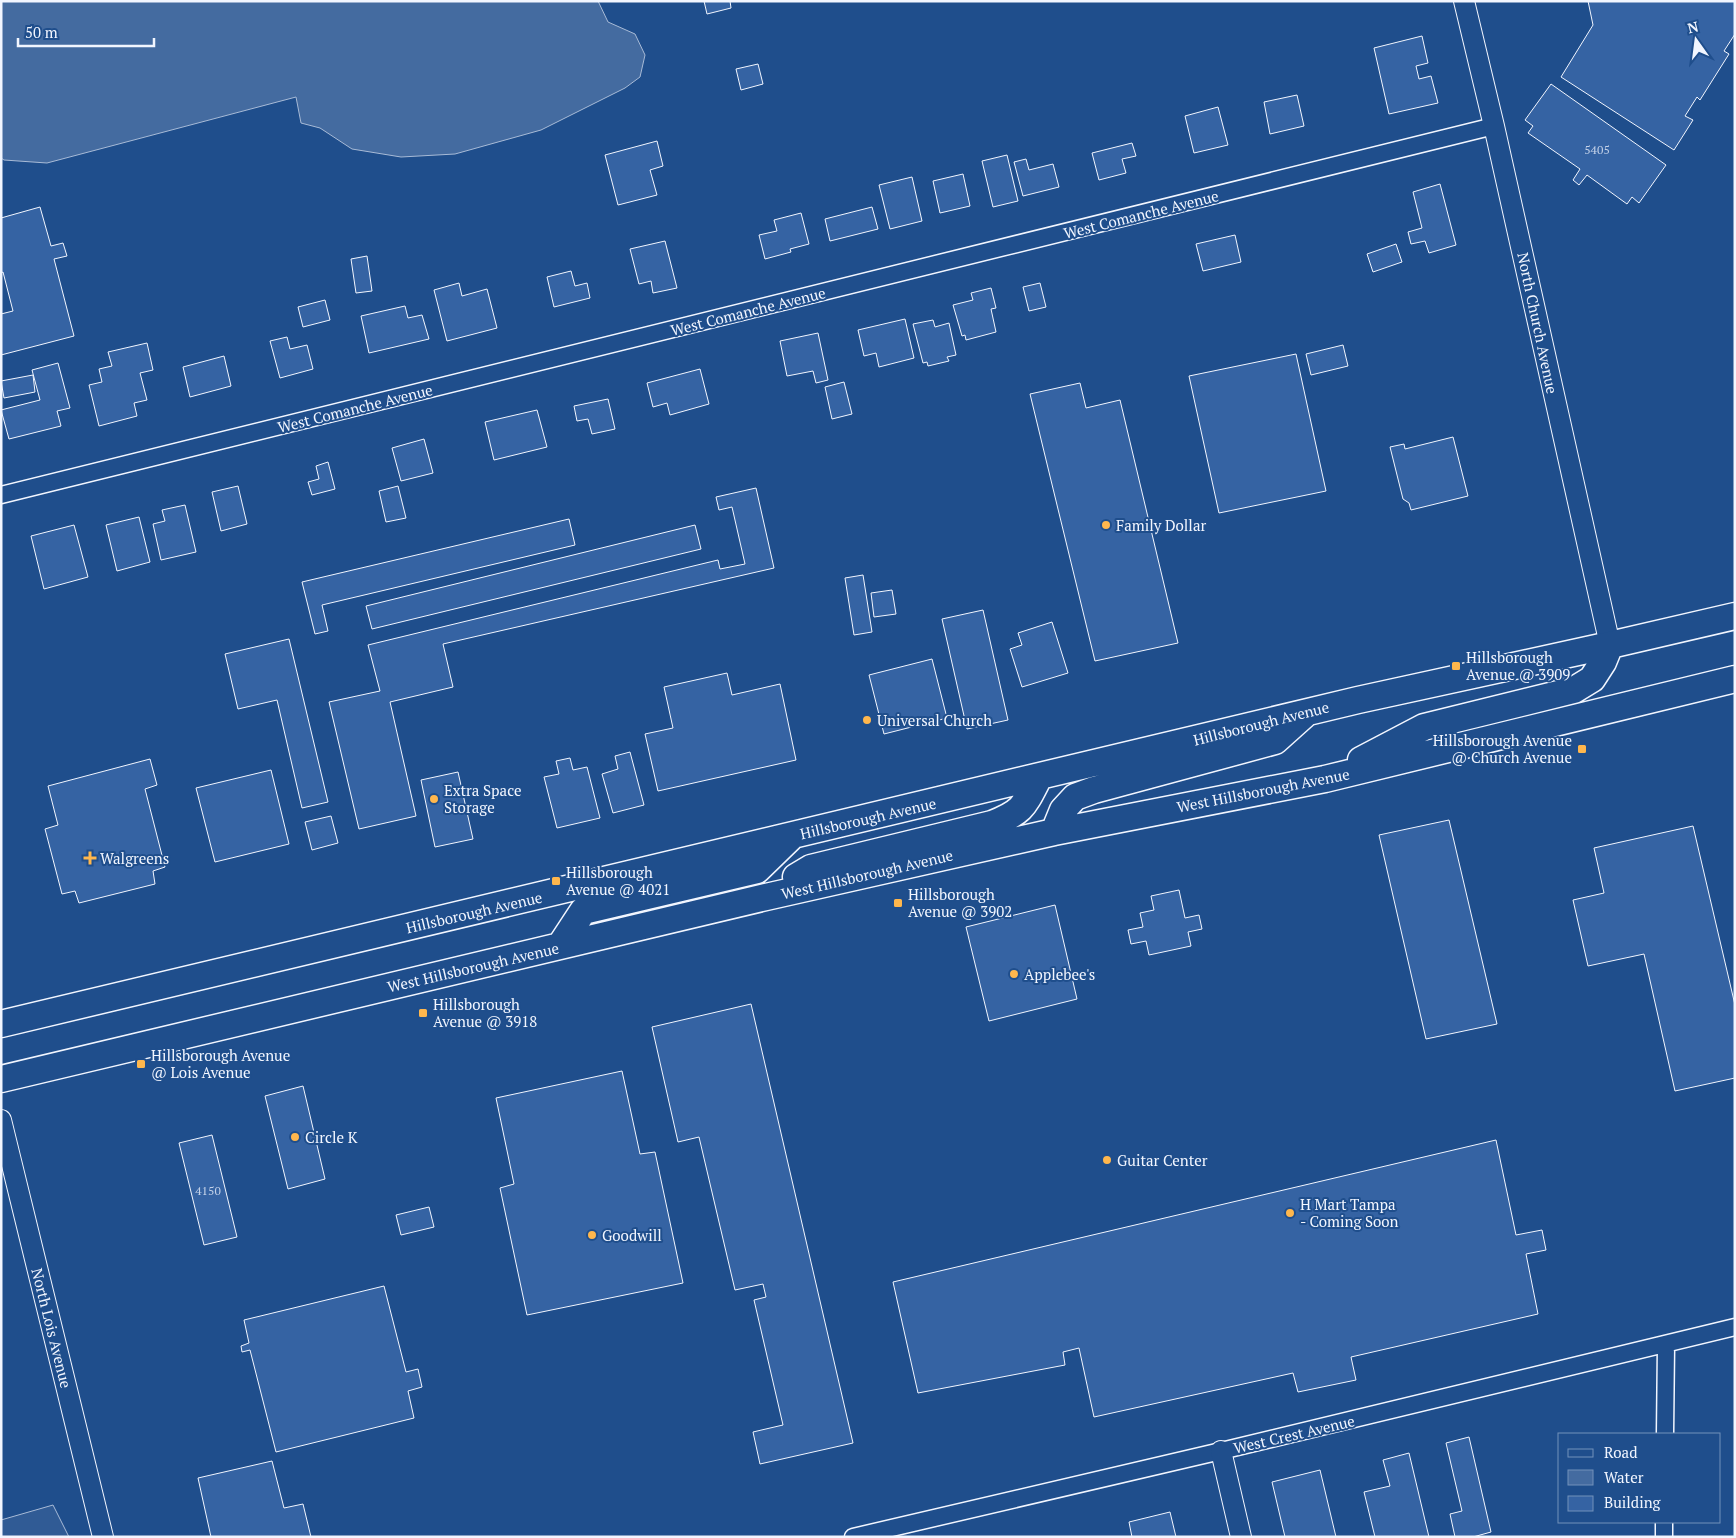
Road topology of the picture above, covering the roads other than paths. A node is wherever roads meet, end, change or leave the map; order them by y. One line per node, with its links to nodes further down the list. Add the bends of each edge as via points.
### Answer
1 (1464, 1): 2 (street, North Church Avenue)
2 (1494, 126): 3 (street, West Comanche Avenue); 5 (street, North Church Avenue)
3 (1, 495)
4 (1730, 614): 5 (main road, Hillsborough Avenue)
5 (1610, 645): 7 (main road, Hillsborough Avenue); 9 (main road, via 1592,679 1574,690 1424,726)
6 (1735, 679): 9 (main road, West Hillsborough Avenue)
7 (1306, 712): 8 (main road, Hillsborough Avenue); 10 (main road, via 1275,741 1075,797 1064,810)
8 (1040, 777): 11 (main road, Hillsborough Avenue); 12 (main road, via 1025,804 1013,816 992,824 810,868)
9 (1325, 779): 10 (main road, West Hillsborough Avenue)
10 (1054, 832): 12 (main road, West Hillsborough Avenue)
11 (792, 836): 13 (main road, via 757,870 583,911); 14 (main road, Hillsborough Avenue)
12 (766, 897): 13 (main road, West Hillsborough Avenue)
13 (560, 946): 15 (main road, West Hillsborough Avenue)
14 (1, 1024)
15 (1, 1079)
16 (1, 1120): 22 (street, North Lois Avenue)
17 (1735, 1327): 18 (street, West Crest Avenue)
18 (1666, 1345): 19 (street); 20 (street, West Crest Avenue)
19 (1665, 1433)
20 (1221, 1451): 23 (street, West Crest Avenue); 24 (street)
21 (1664, 1523): 25 (street)
22 (103, 1537)
23 (853, 1537)
24 (1241, 1537)
25 (1664, 1537)

